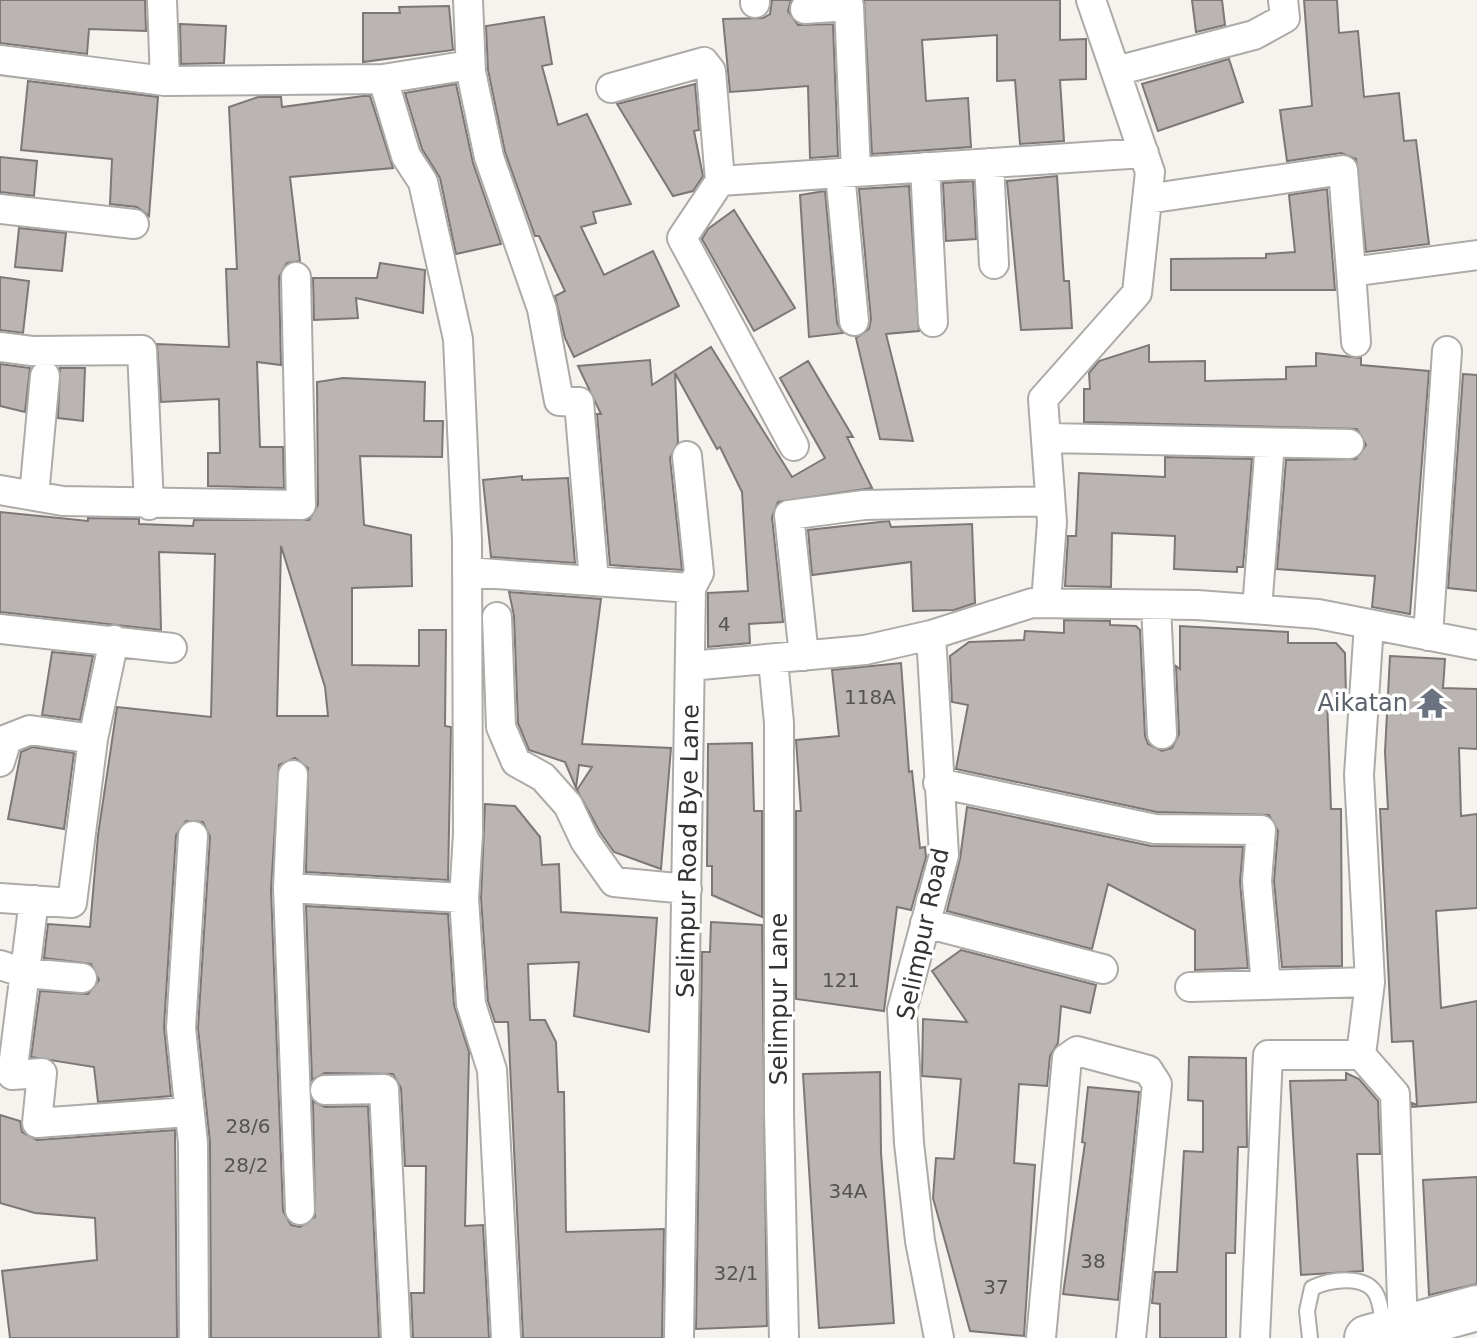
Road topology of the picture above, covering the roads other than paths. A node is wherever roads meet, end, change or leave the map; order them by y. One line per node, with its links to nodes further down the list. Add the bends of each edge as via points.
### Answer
1 (162, 0): 10 (street)
2 (468, 0): 7 (street)
3 (1091, 0): 8 (street)
4 (1283, 0): 8 (street, via 1285,18 1254,35)
5 (805, 9): 15 (street, via 849,6)
6 (0, 60): 10 (street)
7 (470, 65): 9 (street); 40 (street, via 489,157 542,309 559,401 579,402)
8 (1116, 71): 12 (street)
9 (383, 79): 10 (street); 39 (street, via 406,156 423,182 458,339)
10 (165, 81)
11 (611, 88): 16 (street, via 704,62 711,71)
12 (1144, 153): 13 (street); 17 (street, via 1150,172)
13 (989, 163): 14 (street); 21 (street)
14 (925, 167): 15 (street); 25 (street)
15 (848, 172): 16 (street); 24 (street)
16 (720, 181): 33 (street, via 682,238)
17 (1147, 199): 22 (street, via 1343,170); 30 (street, via 1137,293 1043,399)
18 (0, 209): 19 (street)
19 (134, 224)
20 (1477, 255): 22 (street)
21 (994, 264)
22 (1351, 272): 26 (street)
23 (296, 277): 38 (street, via 301,505)
24 (854, 321)
25 (933, 322)
26 (1356, 342)
27 (0, 347): 38 (street, via 142,350)
28 (1447, 351): 49 (street)
29 (45, 376): 36 (street)
30 (1048, 438): 31 (street); 37 (street)
31 (1270, 443): 32 (street); 44 (street)
32 (1349, 444)
33 (794, 446)
34 (687, 456): 41 (street, Selimpur Road Bye Lane, via 699,573)
35 (0, 490): 36 (street)
36 (34, 496): 38 (street)
37 (1050, 501): 42 (street); 53 (street, via 864,505 789,515)
38 (149, 505)
39 (467, 572): 40 (street); 65 (street)
40 (594, 581): 41 (street)
41 (691, 588): 55 (street, Selimpur Road Bye Lane)
42 (1039, 603): 43 (street); 48 (street)
43 (1156, 605): 44 (street); 56 (street)
44 (1257, 609): 46 (street)
45 (497, 617): 63 (street, via 501,727 516,762 543,777 568,805 614,882)
46 (1369, 624): 49 (street); 71 (street, via 1359,775)
47 (0, 629): 50 (street)
48 (931, 635): 53 (street, via 865,650); 60 (street, Selimpur Road)
49 (1428, 636): 51 (street)
50 (114, 640): 52 (street); 57 (street)
51 (1477, 645)
52 (172, 648)
53 (804, 656): 54 (street)
54 (773, 660): 55 (street); 84 (street, Selimpur Lane, via 779,723)
55 (690, 666): 63 (street, Selimpur Road Bye Lane)
56 (1162, 734)
57 (93, 739): 58 (street, via 30,730 7,739); 66 (street, via 72,903)
58 (0, 762)
59 (293, 775): 62 (street)
60 (938, 783): 67 (street, Selimpur Road, via 944,855); 72 (street, via 1155,829 1261,830 1257,881)
61 (193, 836): 76 (street, via 181,1028)
62 (288, 888): 65 (street); 77 (street)
63 (687, 889): 83 (street, Selimpur Road Bye Lane)
64 (0, 898): 66 (street)
65 (464, 898): 82 (street, via 471,1004 492,1070)
66 (34, 900): 68 (street)
67 (925, 923): 69 (street); 85 (street, Selimpur Road, via 902,1010 915,1199)
68 (12, 969): 70 (street); 76 (street, via 12,1075 42,1073 37,1123)
69 (1103, 969)
70 (82, 978)
71 (1370, 982): 72 (street); 74 (street)
72 (1266, 985): 73 (street)
73 (1190, 987)
74 (1361, 1055): 79 (street, via 1395,1094); 88 (street, via 1268,1055)
75 (325, 1090): 81 (street, via 384,1089)
76 (188, 1112): 80 (street, via 193,1143)
77 (300, 1210)
78 (1477, 1308): 79 (main road)
79 (1385, 1334): 89 (lane, via 1377,1296 1364,1284 1346,1280 1312,1288 1307,1311)
80 (194, 1338)
81 (396, 1338)
82 (506, 1338)
83 (679, 1338)
84 (784, 1338)
85 (939, 1338)
86 (1041, 1338): 87 (street, via 1067,1058 1077,1051 1148,1070 1157,1084)
87 (1131, 1338)
88 (1255, 1338)
89 (1310, 1338)

